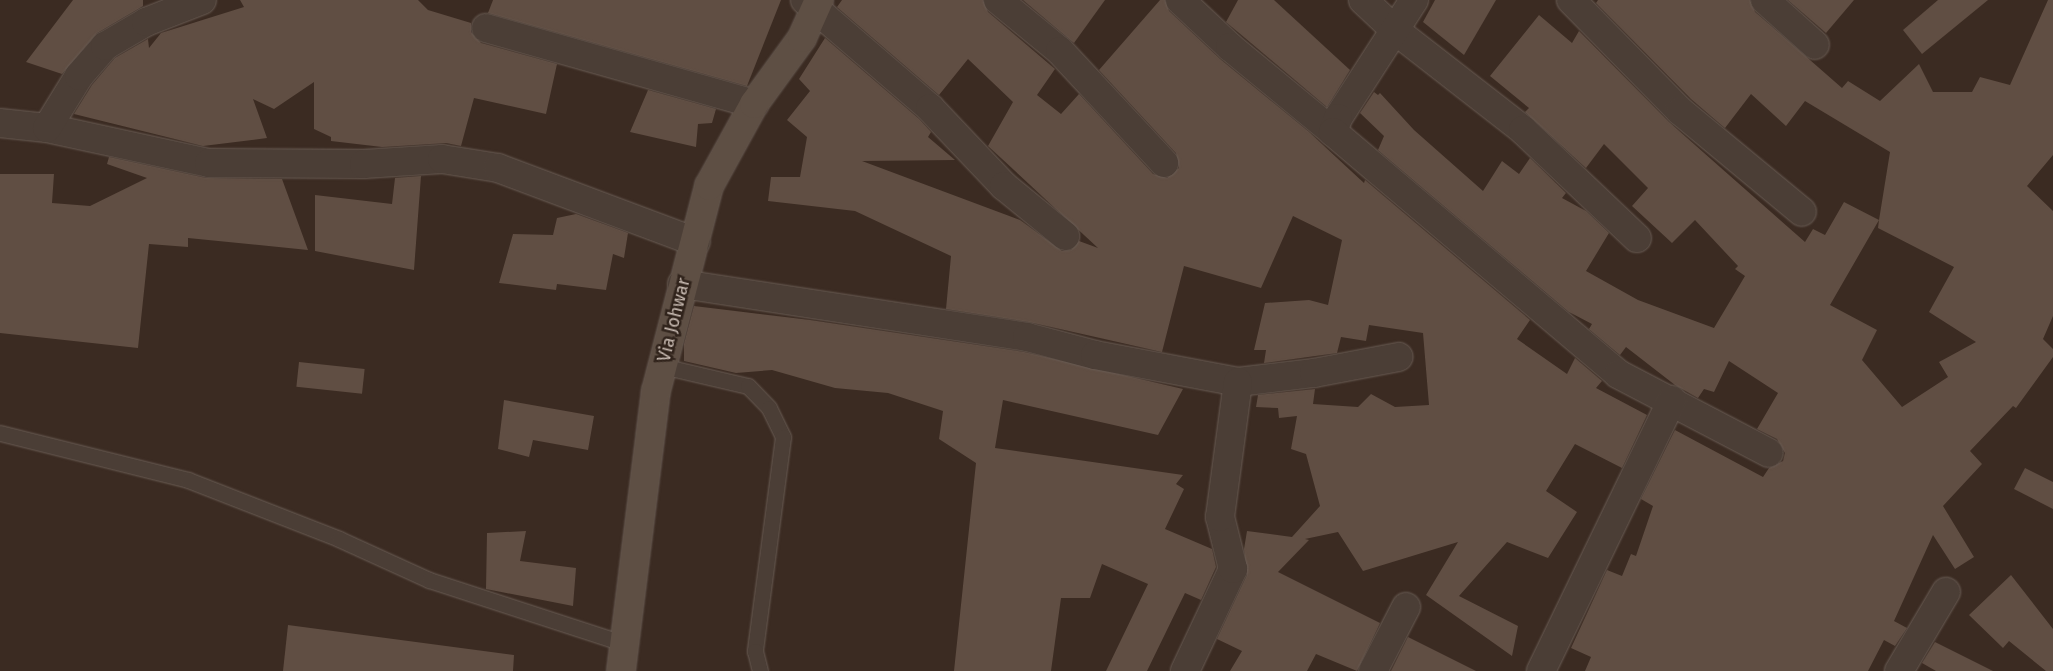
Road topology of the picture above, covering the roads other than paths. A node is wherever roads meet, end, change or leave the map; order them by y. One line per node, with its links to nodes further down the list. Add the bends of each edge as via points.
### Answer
1 (202, 0): 14 (street, via 146,22 106,46 79,76)
2 (998, 0): 16 (street, via 1060,50)
3 (1180, 0): 15 (street, via 1230,47)
4 (1363, 0): 10 (street)
5 (1414, 0): 10 (street)
6 (1571, 0): 17 (street, via 1680,111)
7 (1765, 0): 11 (street)
8 (813, 3): 12 (street, Via Johwar, via 802,38); 18 (street, via 930,108 1004,186)
9 (486, 28): 12 (street)
10 (1396, 31): 15 (street, via 1338,118); 19 (street, via 1523,130)
11 (1815, 45)
12 (754, 104): 20 (street, Via Johwar, via 709,186)
13 (0, 123): 14 (street)
14 (47, 128): 20 (street, via 209,163 364,164 442,159 498,168)
15 (1333, 132): 25 (street, via 1618,374)
16 (1164, 163)
17 (1802, 212)
18 (1065, 236)
19 (1637, 238)
20 (696, 242): 21 (street, Via Johwar)
21 (682, 284): 23 (street, Via Johwar); 24 (street, via 1027,337 1095,355)
22 (1398, 357): 24 (street, via 1314,373)
23 (662, 366): 30 (street, Via Johwar, via 656,391); 32 (lane, via 748,386 769,408 783,437 755,651)
24 (1238, 382): 33 (street, via 1220,517 1233,568)
25 (1672, 400): 27 (street); 35 (street)
26 (0, 433): 30 (lane, via 188,480 339,539 429,580)
27 (1769, 453)
28 (1946, 592): 36 (street)
29 (1406, 608): 34 (street)
30 (626, 644): 31 (street, Via Johwar)
31 (621, 671)
32 (760, 671)
33 (1184, 671)
34 (1373, 671)
35 (1541, 671)
36 (1899, 671)

